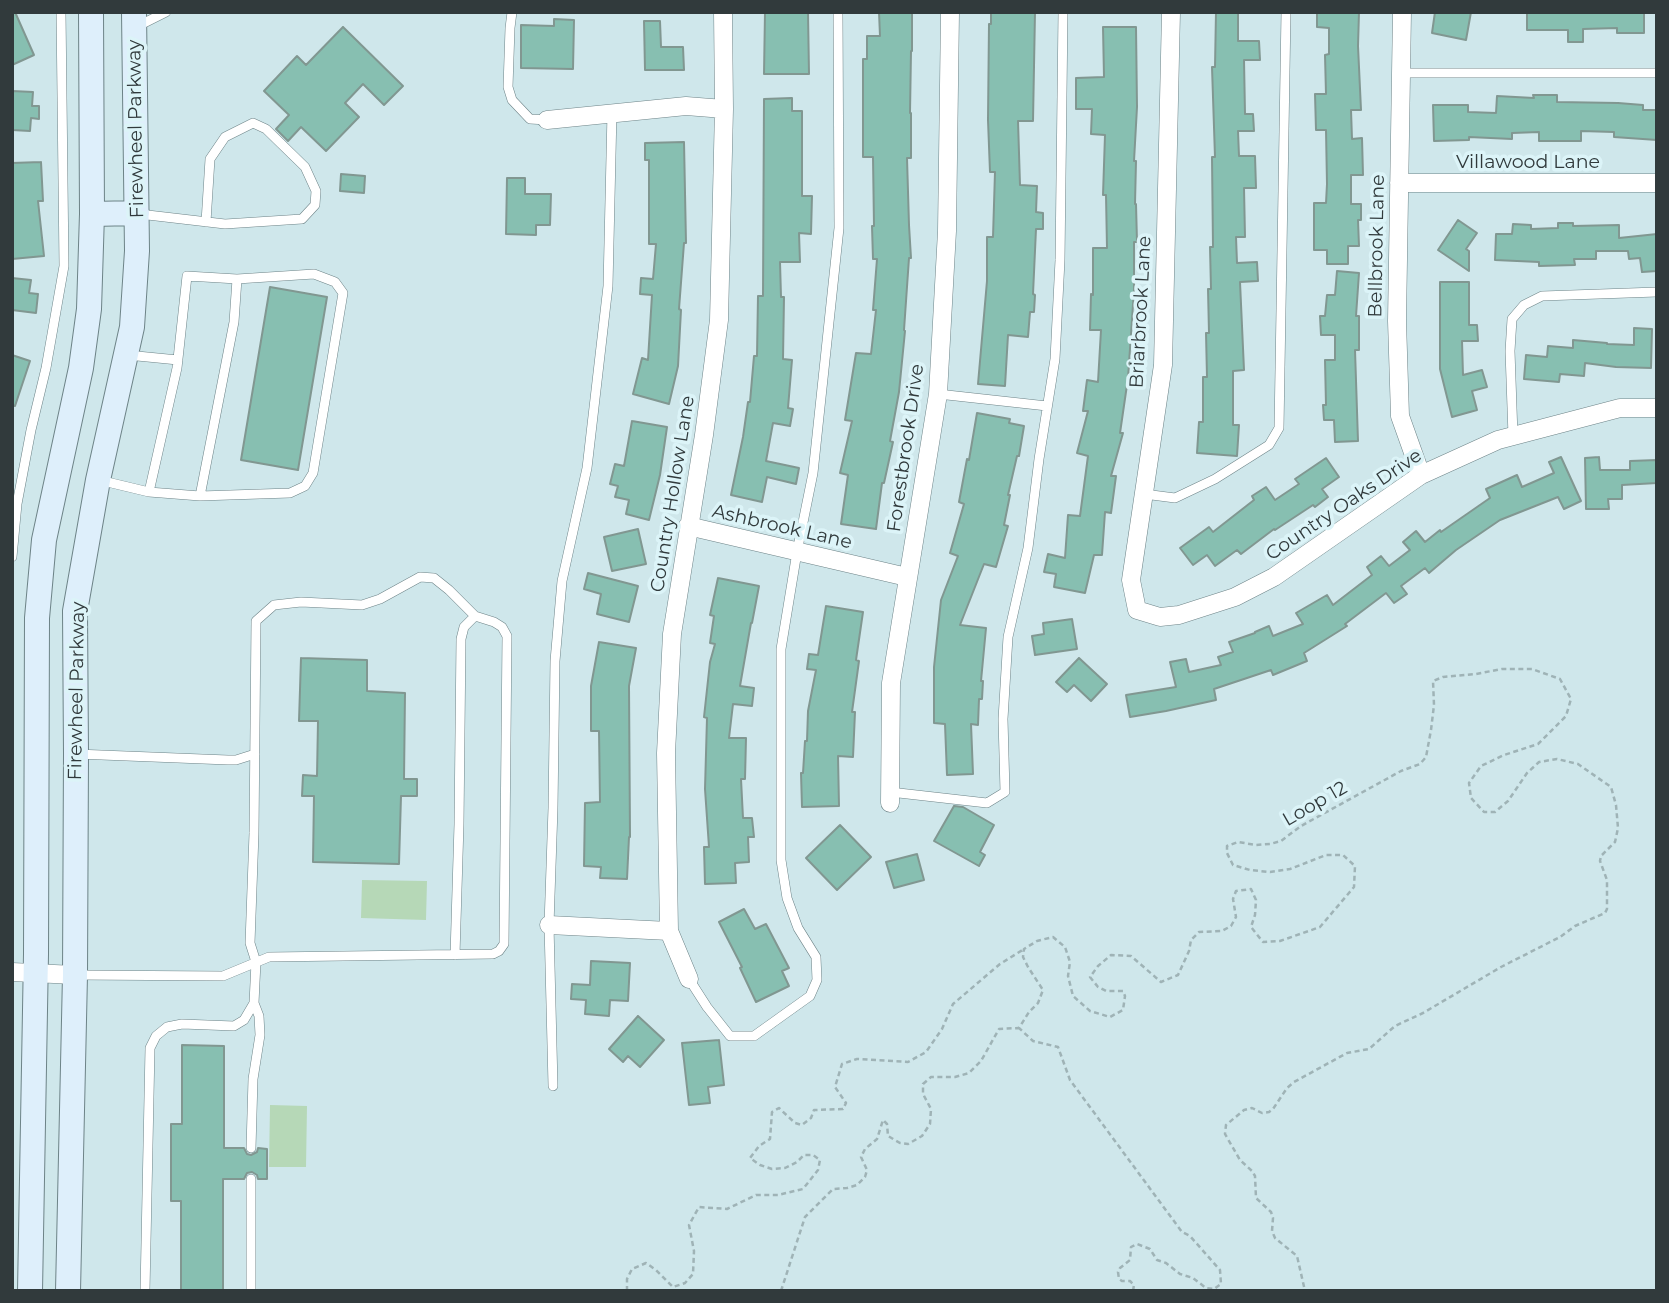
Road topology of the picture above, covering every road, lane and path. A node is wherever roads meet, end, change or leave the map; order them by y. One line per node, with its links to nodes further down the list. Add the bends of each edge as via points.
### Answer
1 (61, 12): 40 (lane, via 64,266 17,504)
2 (92, 12): 21 (main road, Firewheel Parkway)
3 (115, 12): 13 (main road, via 123,23)
4 (166, 12): 13 (lane)
5 (512, 12): 18 (lane, via 508,87 512,100 530,119)
6 (723, 12): 16 (street, Country Hollow Lane)
7 (838, 12): 39 (lane, via 839,228 813,473)
8 (950, 12): 28 (street, Forestbrook Drive)
9 (1063, 12): 29 (lane, via 1060,260 1055,359)
10 (1171, 12): 36 (street, Briarbrook Lane, via 1163,365)
11 (1286, 12): 36 (lane, via 1279,428 1269,445 1215,479 1175,498)
12 (1402, 12): 14 (street, Bellbrook Lane)
13 (134, 20): 22 (main road, Firewheel Parkway)
14 (1400, 72): 15 (lane); 19 (street, Bellbrook Lane)
15 (1657, 73)
16 (724, 109): 17 (street, via 686,106); 38 (street, Country Hollow Lane, via 719,320)
17 (612, 112): 18 (street); 47 (lane, via 608,286 587,468 562,581 555,661)
18 (547, 120)
19 (1399, 183): 20 (street, Villawood Lane); 33 (street, Bellbrook Lane, via 1399,416)
20 (1657, 183)
21 (92, 214): 22 (main road); 32 (main road, Firewheel Parkway, via 89,309)
22 (137, 214): 23 (lane); 26 (main road, Firewheel Parkway, via 132,327)
23 (206, 222): 23 (lane, via 302,219 315,205 316,191 305,167 266,128 253,123 225,137 210,159)
24 (237, 279): 27 (lane, via 187,276); 37 (lane, via 234,322); 37 (lane, via 314,274 335,282 343,293 313,473 304,486 290,493)
25 (1657, 292): 31 (lane, via 1542,296 1524,305 1512,319)
26 (125, 355): 27 (lane); 34 (main road, Firewheel Parkway)
27 (178, 360): 35 (lane)
28 (939, 394): 29 (lane); 41 (street, Forestbrook Drive)
29 (1047, 406): 46 (lane, via 1028,548 1008,637 1005,792 987,803)
30 (1657, 408): 31 (street, Country Oaks Drive, via 1620,408)
31 (1513, 436): 33 (street, Country Oaks Drive)
32 (61, 464): 34 (main road); 52 (main road, Firewheel Parkway, via 44,540 37,618)
33 (1422, 475): 42 (street, Country Oaks Drive, via 1274,577 1235,597 1179,615 1160,617)
34 (98, 480): 35 (lane); 44 (main road, Firewheel Parkway, via 75,611)
35 (149, 492): 37 (lane)
36 (1144, 494): 42 (street, Briarbrook Lane, via 1131,580)
37 (200, 496)
38 (688, 526): 39 (street, Ashbrook Lane); 48 (street, Country Hollow Lane, via 672,634 666,753)
39 (797, 552): 41 (street, Ashbrook Lane); 54 (lane, via 781,649 781,860 787,898 816,957 817,980 810,996 754,1036 730,1036)
40 (12, 557)
41 (907, 578): 46 (street, Forestbrook Drive, via 891,682)
42 (1138, 610)
43 (475, 616): 45 (lane, via 434,578 420,577 362,605 301,602 274,606 256,621); 50 (lane, via 464,627 461,639); 50 (lane, via 502,627 507,636 504,944 493,954)
44 (76, 754): 45 (lane, via 236,760); 53 (main road, Firewheel Parkway)
45 (255, 754): 51 (lane, via 250,943)
46 (890, 798)
47 (548, 925): 48 (street); 57 (lane)
48 (669, 931): 54 (street, Country Hollow Lane)
49 (1024, 949): 56 (path, via 1023,957 1043,990); 64 (path, via 953,1004 926,1052 908,1062 857,1059 842,1064 835,1087 846,1103 843,1109 814,1110 802,1125 779,1108 772,1112 770,1139 750,1158 760,1165 785,1168 804,1155 813,1155 820,1160 818,1170 803,1189 757,1195 727,1209 699,1207 689,1226 694,1251 692,1274 685,1283 673,1287 646,1263 632,1269); 67 (path, Loop 12, via 1053,937 1068,954 1073,996 1090,1011 1110,1017 1123,1010 1125,996 1123,991 1098,987 1090,977 1098,966 1111,955 1131,956 1161,982 1178,975 1191,940 1199,932 1231,926 1236,917 1236,891 1251,889 1256,900 1251,927 1263,942 1320,927 1354,887 1355,866 1343,855 1326,855 1270,872 1233,865 1227,846 1281,841 1420,764 1426,757 1431,730 1433,681 1512,669 1532,669 1560,679 1571,699 1566,716 1538,744 1481,766 1469,783 1471,798 1484,812 1495,811 1539,762 1558,759 1578,764 1611,787 1618,828 1615,842 1600,861 1607,880 1605,913 1395,1026 1373,1046 1347,1054 1294,1082 1269,1112 1244,1110 1226,1125 1225,1134 1255,1176 1256,1198 1271,1212 1275,1238 1297,1256)
50 (455, 955): 51 (lane, via 269,957)
51 (256, 962): 53 (lane, via 223,976); 55 (lane)
52 (24, 972): 53 (street); 60 (main road, Firewheel Parkway)
53 (75, 975): 61 (main road, Firewheel Parkway)
54 (690, 979)
55 (254, 1003): 58 (lane, via 260,1035 253,1079); 62 (lane, via 244,1020 234,1026 167,1027 150,1048)
56 (1019, 1028): 65 (path, via 999,1029 969,1073 931,1077 923,1084 932,1109 922,1136 900,1143 888,1136 883,1120 877,1139 861,1157 865,1177 857,1185 833,1189 805,1217); 66 (path, via 1033,1041 1058,1047 1070,1080 1182,1232 1220,1270 1221,1284 1206,1288 1137,1244 1131,1247 1130,1261 1118,1272 1119,1279 1134,1285)
57 (552, 1086)
58 (251, 1149)
59 (251, 1179): 63 (lane)
60 (30, 1291)
61 (68, 1291)
62 (145, 1291)
63 (251, 1291)
64 (627, 1291)
65 (781, 1291)
66 (1133, 1291)
67 (1306, 1291)

